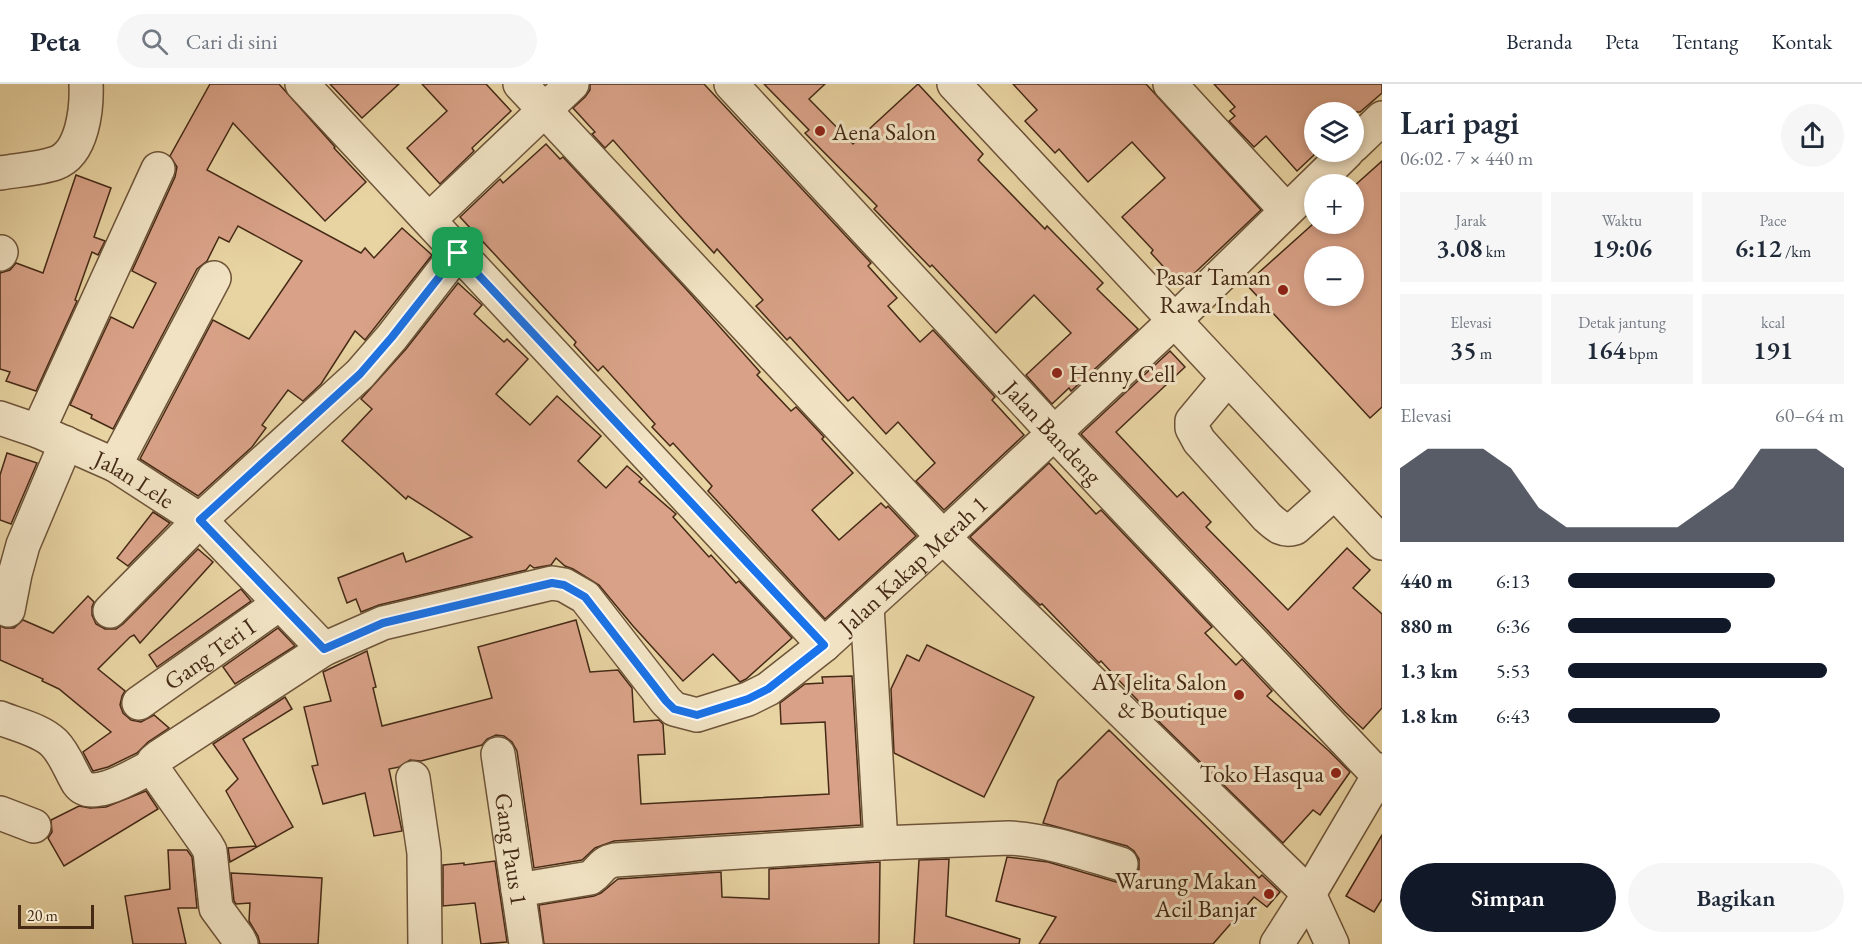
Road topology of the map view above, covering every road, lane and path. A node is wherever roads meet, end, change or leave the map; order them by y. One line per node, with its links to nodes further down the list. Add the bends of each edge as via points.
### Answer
1 (86, 84): 13 (street, via 81,129 68,153 57,163)
2 (302, 84): 15 (street)
3 (520, 84): 8 (street)
4 (572, 84): 8 (street)
5 (731, 84): 21 (street, Jalan Bandeng)
6 (954, 84): 18 (street)
7 (1170, 84): 14 (street)
8 (544, 110): 15 (street); 26 (street)
9 (1382, 118): 10 (street)
10 (1364, 135)
11 (1336, 162): 14 (street, Jalan Kakap Merah 1)
12 (158, 169): 22 (street)
13 (0, 172)
14 (1286, 210): 18 (street, Jalan Kakap Merah 1)
15 (429, 220): 16 (street)
16 (458, 253): 25 (street, via 360,374); 32 (street)
17 (214, 278): 23 (street)
18 (1173, 321): 19 (street); 21 (street, Jalan Kakap Merah 1)
19 (1227, 379): 24 (street); 24 (street, via 1192,421 1192,428 1199,441 1267,517 1280,528 1295,528)
20 (0, 418): 22 (street, Jalan Lele)
21 (1054, 433): 26 (street, Jalan Kakap Merah 1); 38 (street, Jalan Bandeng)
22 (52, 437): 23 (street, Jalan Lele); 30 (street)
23 (115, 465): 25 (street, Jalan Lele)
24 (1334, 492): 27 (street)
25 (200, 520): 28 (street, Jalan Lele); 31 (street)
26 (943, 537): 29 (street, Jalan Kakap Merah 1); 45 (street)
27 (1382, 543)
28 (279, 604): 33 (street, Jalan Lele); 34 (street, Gang Teri I)
29 (867, 606): 32 (street, Jalan Kakap Merah 1); 42 (street)
30 (8, 610)
31 (110, 611)
32 (824, 645): 33 (street, Jalan Kakap Merah 1, via 768,689 697,715 674,709 585,597 564,585 552,583 383,623)
33 (324, 649): 37 (street, Jalan Kakap Merah 1, via 160,756)
34 (139, 703)
35 (0, 718): 37 (street, Jalan Kakap Merah 1, via 53,742 79,784 88,790 100,790)
36 (498, 754): 44 (street, Gang Paus 1)
37 (153, 766): 47 (street, via 210,851 216,908)
38 (1380, 773): 45 (street)
39 (413, 778): 48 (street, via 424,854)
40 (0, 813): 41 (street)
41 (34, 826)
42 (881, 843): 43 (street, via 1029,839); 44 (street, via 615,860 603,863 590,878)
43 (1121, 864)
44 (518, 890): 49 (street, Gang Paus 1)
45 (1309, 894): 46 (street); 50 (street)
46 (1284, 940)
47 (241, 944)
48 (425, 944)
49 (526, 944)
50 (1332, 944)

